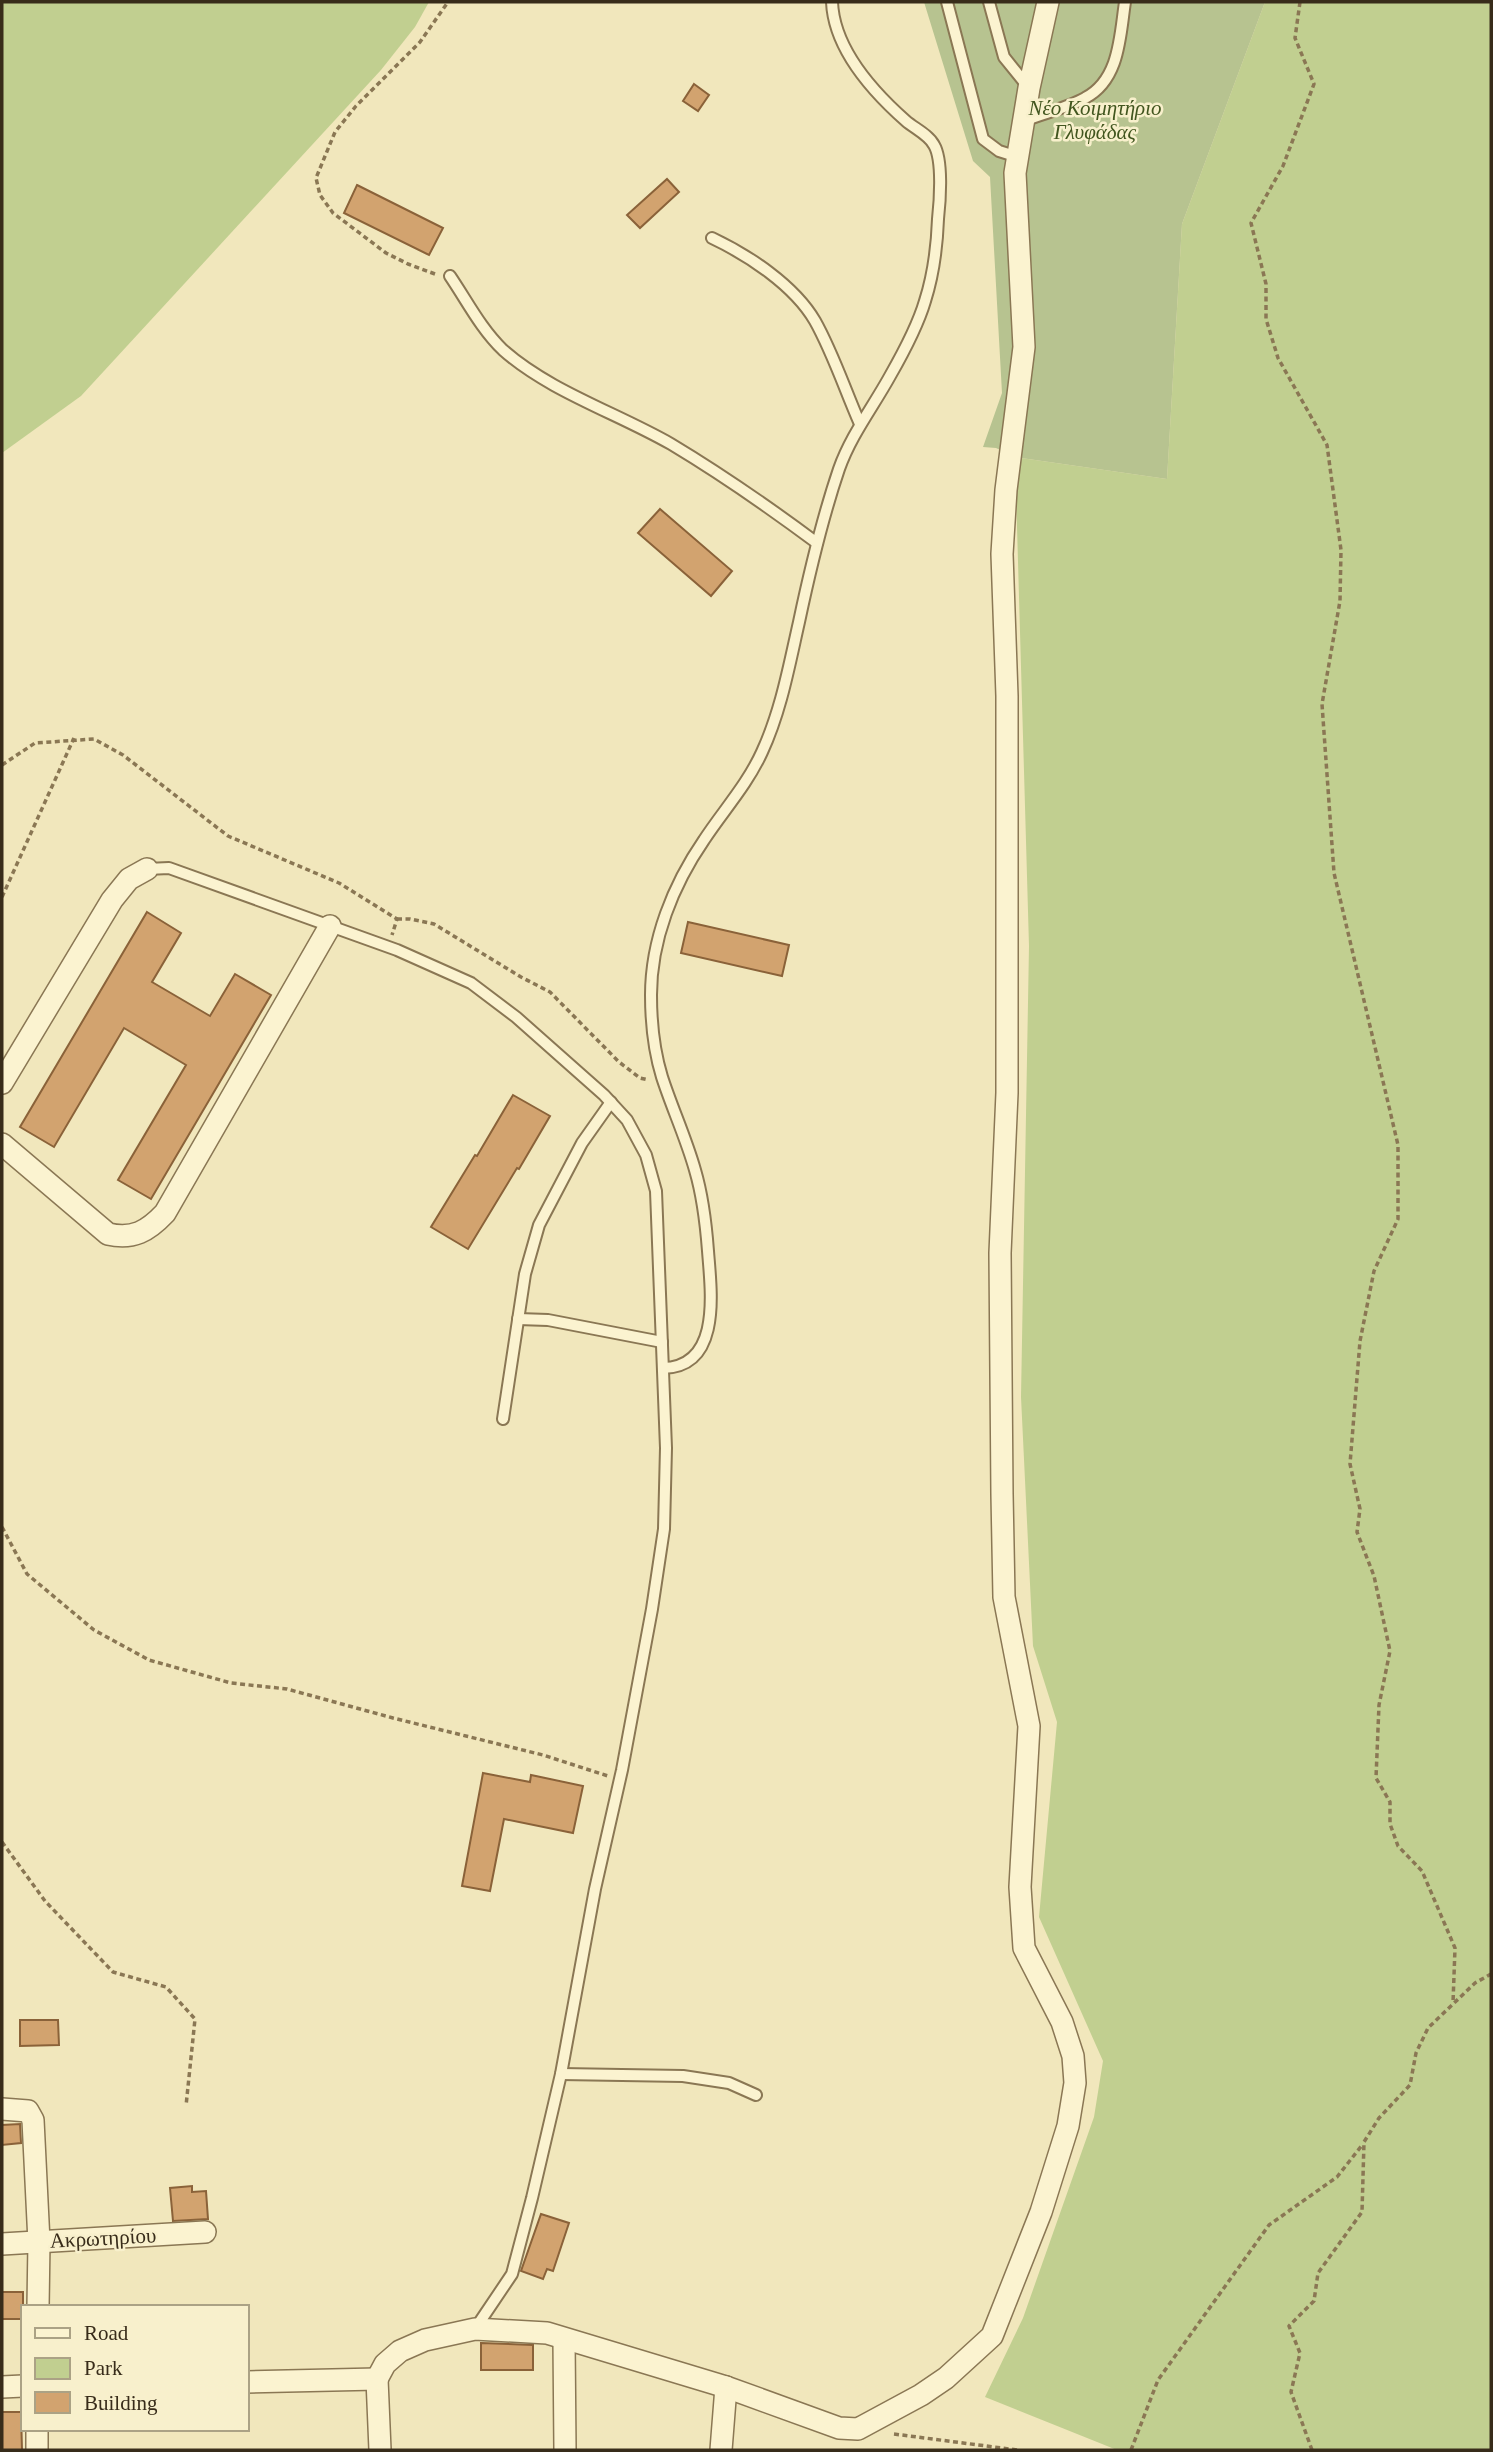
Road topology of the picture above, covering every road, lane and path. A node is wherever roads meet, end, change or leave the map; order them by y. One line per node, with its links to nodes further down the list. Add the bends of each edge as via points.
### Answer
1 (448, 2): 12 (path, via 420,42 335,132 316,178 320,195 333,213 386,253 416,268)
2 (832, 2): 13 (lane, via 841,40 867,83 934,143 939,161 939,221 925,303 890,376)
3 (947, 2): 10 (lane, via 983,139 999,151)
4 (989, 2): 8 (lane, via 1004,57)
5 (1125, 2): 9 (lane, via 1116,58 1106,80 1087,97)
6 (1300, 2): 34 (path, via 1295,38 1314,84 1283,166 1251,223 1266,284 1266,319 1278,358 1326,444 1341,550 1340,601 1322,704 1334,873 1398,1145 1398,1219 1374,1271 1360,1340 1350,1464 1360,1509 1357,1532 1374,1576 1390,1651 1379,1705 1376,1779 1390,1802 1390,1824 1398,1846 1422,1871 1455,1948)
7 (1047, 3): 8 (street)
8 (1029, 88): 9 (street)
9 (1024, 121): 10 (street)
10 (1018, 156): 51 (street, via 1024,347 1002,554 1007,765 1007,1093 1000,1253 1004,1597 1029,1726 1020,1887 1024,1948 1062,2022 1073,2056 1075,2083 1068,2126 1041,2213 992,2336 946,2378)
11 (712, 238): 13 (lane, via 741,252 783,284 814,320)
12 (450, 276): 14 (lane, via 483,328 521,363 670,444)
13 (860, 424): 14 (lane, via 840,465)
14 (817, 543): 23 (lane, via 776,718 743,787 680,878 657,945 651,993 653,1034)
15 (74, 738): 16 (path, via 35,743); 18 (path); 19 (path, via 94,739 123,755 228,836 339,883)
16 (2, 765)
17 (147, 869): 20 (lane, via 169,868); 22 (street, via 129,880 112,900)
18 (2, 897)
19 (397, 919): 21 (path); 23 (path, via 434,924 550,992 619,1062 640,1078)
20 (330, 926): 21 (lane); 25 (street, via 165,1213 150,1228 123,1238 108,1234)
21 (388, 947): 24 (lane, via 471,983)
22 (2, 1083)
23 (664, 1083): 28 (lane, via 704,1208 712,1295 709,1327 700,1350 688,1362)
24 (611, 1102): 26 (lane, via 582,1143 539,1225); 27 (lane, via 646,1155 656,1191)
25 (2, 1144)
26 (518, 1319): 27 (lane, via 548,1320); 29 (lane)
27 (662, 1342): 28 (lane)
28 (663, 1368): 31 (lane, via 664,1529)
29 (503, 1419)
30 (2, 1527): 31 (path, via 27,1574 94,1630 149,1660 230,1684 287,1689 543,1755)
31 (620, 1780): 35 (lane)
32 (2, 1842): 37 (path, via 45,1901 113,1972 166,1987 195,2019)
33 (1491, 1974): 34 (path)
34 (1453, 2003): 39 (path, via 1428,2028 1416,2053 1410,2085)
35 (561, 2074): 36 (lane, via 683,2076 729,2084); 44 (lane, via 512,2274)
36 (756, 2095)
37 (186, 2106)
38 (2, 2109): 41 (street, via 28,2111 33,2120)
39 (1364, 2142): 58 (path, via 1338,2177 1269,2225 1158,2380); 59 (path, via 1362,2212 1318,2273 1314,2301 1289,2326 1300,2353 1292,2392)
40 (205, 2232): 41 (street, Ακρωτηρίου)
41 (39, 2242): 42 (street, Ακρωτηρίου); 43 (street)
42 (2, 2244)
43 (38, 2305)
44 (475, 2329): 45 (street, via 547,2333); 46 (street, via 425,2340 400,2351)
45 (564, 2340): 49 (street); 55 (street)
46 (377, 2379): 47 (street); 54 (street)
47 (248, 2382)
48 (21, 2386): 50 (street)
49 (726, 2387): 51 (street, via 839,2428); 56 (street)
50 (2, 2388)
51 (858, 2429): 57 (path)
52 (37, 2431): 53 (street)
53 (37, 2450)
54 (380, 2450)
55 (565, 2450)
56 (721, 2450)
57 (1017, 2450)
58 (1131, 2450)
59 (1312, 2450)

